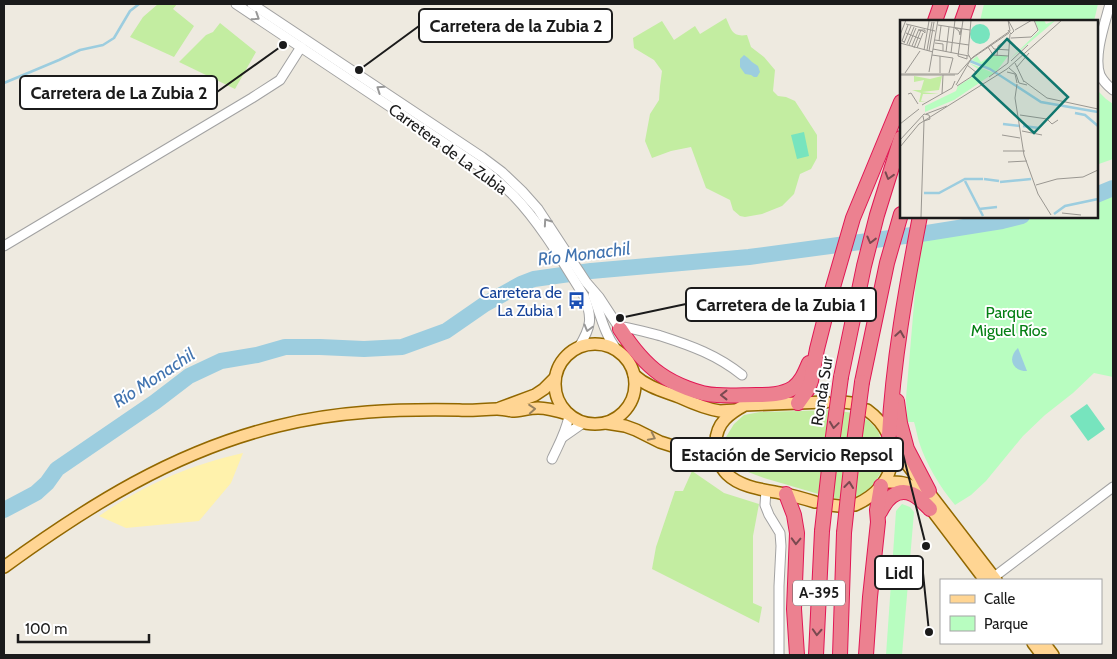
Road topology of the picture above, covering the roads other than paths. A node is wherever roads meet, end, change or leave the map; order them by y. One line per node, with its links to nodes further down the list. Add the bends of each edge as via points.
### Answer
1 (236, 4): 10 (street, Carretera de La Zubia, one-way to 10)
2 (252, 4): 17 (street, Carretera de La Zubia, one-way to 2, via 538,209 502,172)
3 (941, 4): 7 (highway)
4 (968, 4): 8 (highway)
5 (974, 4): 9 (highway)
6 (1110, 4): 11 (street, via 1098,68 1103,80)
7 (935, 20)
8 (962, 20)
9 (969, 20)
10 (301, 47): 16 (street, via 280,80); 19 (street, Carretera de La Zubia, one-way to 19, via 482,168 514,196 534,220 584,296 590,321)
11 (1113, 90)
12 (900, 104): 21 (highway, via 853,218)
13 (900, 141): 53 (highway, Ronda Sur / A-395, one-way to 53, bridge, via 864,266 841,377 822,531)
14 (900, 218): 54 (highway, A-395, one-way to 14, bridge, via 844,533 862,382)
15 (920, 218): 22 (highway, one-way to 15)
16 (4, 246)
17 (588, 285): 18 (street, Carretera de La Zubia); 20 (street, Carretera de La Zubia)
18 (620, 329): 21 (highway, one-way to 18, via 799,383 785,392 715,396 662,376 635,351); 24 (street, via 623,326 686,344 714,356)
19 (579, 347): 20 (main road, via 598,344); 25 (main road, via 562,360)
20 (616, 349): 23 (main road, via 628,361)
21 (817, 349): 27 (highway, via 811,381)
22 (895, 363): 35 (highway, via 890,400); 41 (highway, via 900,422 907,449)
23 (634, 375): 29 (main road, via 651,387 693,403 721,411); 33 (main road, via 635,389 630,403 620,416)
24 (742, 375)
25 (555, 378): 28 (main road, via 535,395); 31 (main road, via 557,400)
26 (826, 402): 27 (main road)
27 (798, 403): 29 (main road, via 745,405)
28 (496, 409): 31 (main road, one-way to 31, via 548,408); 47 (main road, via 363,412 288,423 241,436 142,478 86,511)
29 (735, 410): 37 (main road, via 720,425 716,437 717,457)
30 (867, 410): 35 (main road)
31 (568, 415): 32 (main road); 34 (street)
32 (583, 423): 33 (main road); 34 (street)
33 (606, 423): 37 (main road, one-way to 37, via 636,430 660,442 701,455)
34 (563, 437): 36 (street)
35 (891, 440): 38 (main road, via 893,458); 41 (main road)
36 (552, 459)
37 (722, 467): 40 (main road, via 735,479)
38 (883, 484): 44 (main road); 45 (main road, via 909,484); 46 (highway)
39 (1113, 487): 48 (street)
40 (766, 490): 42 (main road); 51 (street, via 765,506 780,533)
41 (929, 491): 48 (main road)
42 (786, 494): 43 (main road); 52 (highway, one-way to 52, via 797,533 794,609)
43 (815, 502)
44 (855, 505)
45 (930, 509): 46 (highway, via 907,492 889,498); 48 (main road)
46 (878, 517): 55 (highway)
47 (4, 568)
48 (991, 579)
49 (1034, 644): 56 (main road)
50 (1045, 644): 57 (main road)
51 (779, 655)
52 (797, 655)
53 (816, 655)
54 (840, 655)
55 (866, 655)
56 (1042, 655)
57 (1053, 655)

